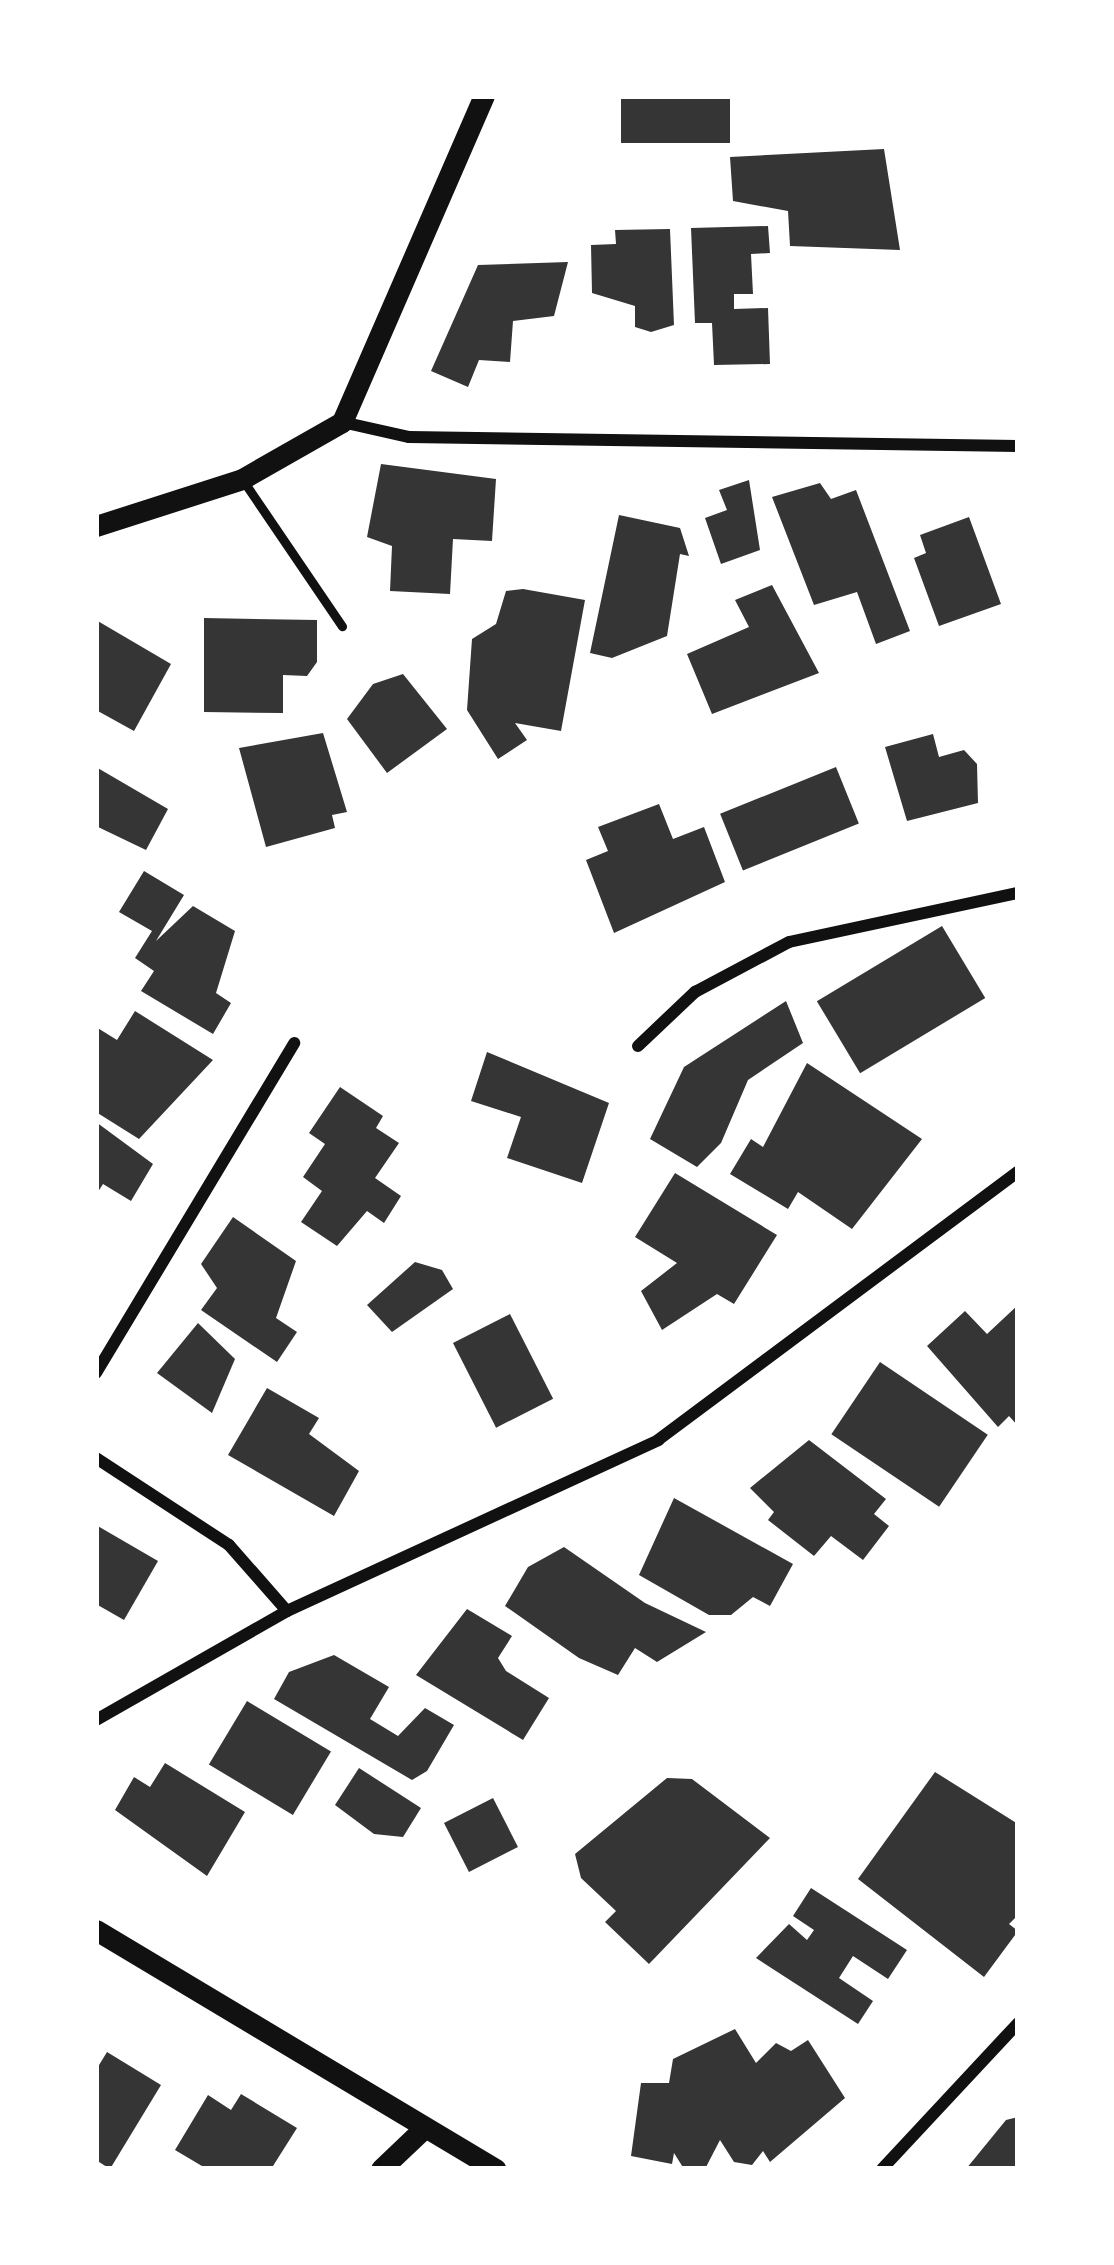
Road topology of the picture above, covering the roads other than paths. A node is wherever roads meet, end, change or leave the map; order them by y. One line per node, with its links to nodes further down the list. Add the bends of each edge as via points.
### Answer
1 (484, 96): 2 (street)
2 (342, 422): 3 (street, via 409,437); 4 (street)
3 (1018, 446)
4 (242, 479): 5 (street); 6 (lane)
5 (96, 526)
6 (342, 626)
7 (1018, 893): 9 (street, via 789,942 695,992)
8 (294, 1043): 11 (street)
9 (638, 1046)
10 (1018, 1172): 13 (street, via 658,1440)
11 (96, 1373)
12 (96, 1458): 13 (street, via 229,1545)
13 (287, 1611): 14 (street)
14 (96, 1720)
15 (96, 1930): 17 (street)
16 (1018, 2023): 20 (street)
17 (424, 2128): 18 (street); 19 (street)
18 (381, 2169)
19 (496, 2169)
20 (882, 2169)

